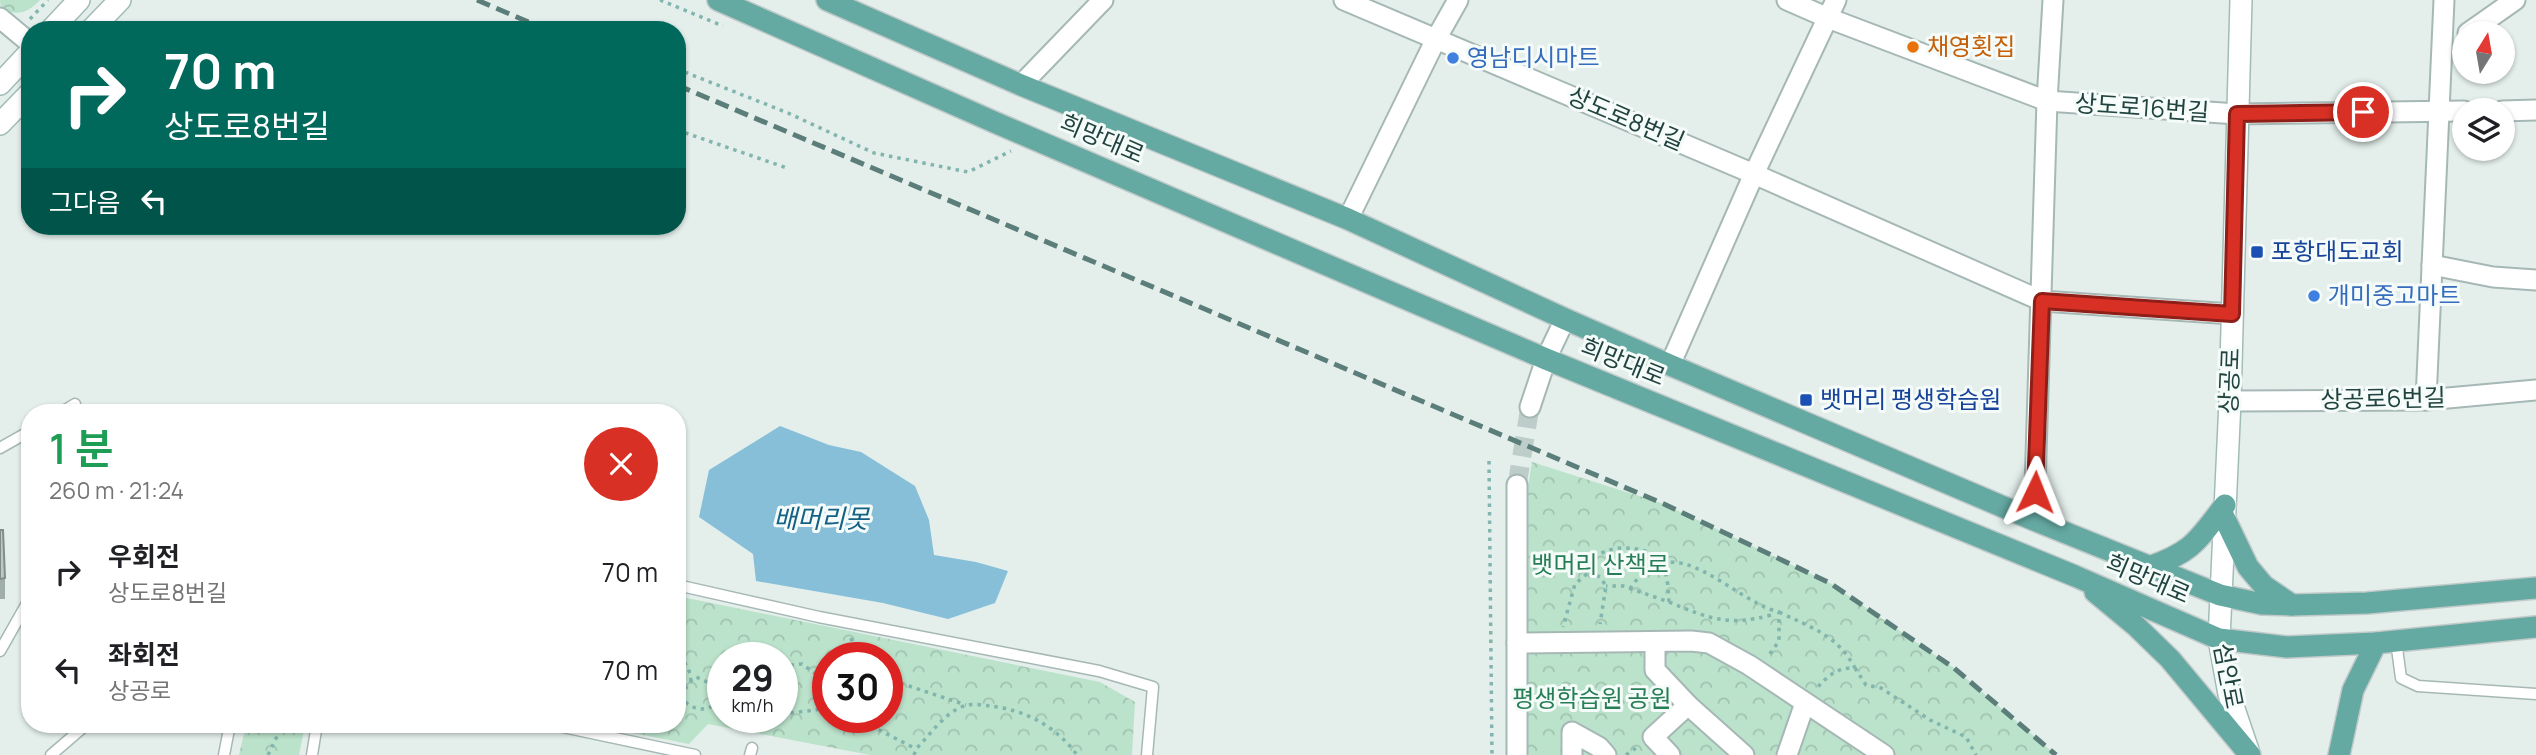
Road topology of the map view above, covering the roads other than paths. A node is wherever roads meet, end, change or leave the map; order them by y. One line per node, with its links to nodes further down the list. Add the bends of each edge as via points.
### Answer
1 (79, 0): 15 (main road)
2 (120, 0): 16 (main road)
3 (718, 0): 40 (main road, 희망대로)
4 (827, 0): 24 (main road, 희망대로)
5 (1103, 0): 24 (street)
6 (1344, 0): 19 (street, 상도로8번길)
7 (1458, 0): 19 (street)
8 (1787, 0): 13 (street, 상도로16번길)
9 (2053, 0): 25 (street, 상도로16번길)
10 (2241, 0): 31 (main road, 상공로)
11 (2444, 0): 21 (street)
12 (2515, 0): 17 (street)
13 (1832, 9): 25 (street, 상도로16번길); 33 (street)
14 (0, 18): 18 (street)
15 (59, 21)
16 (100, 21)
17 (2486, 21)
18 (21, 36)
19 (1436, 38): 33 (street, 상도로8번길); 34 (street)
20 (2452, 45): 21 (street)
21 (2441, 52): 28 (street)
22 (21, 62): 23 (main road)
23 (0, 84)
24 (1021, 85): 34 (main road, 희망대로)
25 (2047, 101): 31 (street, 상도로16번길); 37 (street, 상도로16번길)
26 (21, 102): 32 (main road)
27 (2536, 110): 30 (street)
28 (2438, 111): 29 (street, 상도로16번길); 31 (street, 상도로16번길); 35 (street)
29 (2452, 111)
30 (2515, 111)
31 (2237, 114): 38 (main road, 상공로)
32 (0, 124)
33 (1754, 174): 37 (street, 상도로8번길); 41 (street, 희망대로)
34 (1348, 219): 39 (main road, 희망대로)
35 (2432, 265): 36 (street, via 2493,277); 43 (street)
36 (2536, 279)
37 (2042, 301): 38 (street, 상도로8번길); 50 (street)
38 (2232, 314): 44 (main road, 상공로)
39 (1565, 319): 40 (street); 41 (main road, 희망대로)
40 (1546, 359): 45 (street); 52 (main road, 희망대로)
41 (1670, 365): 50 (main road, 희망대로)
42 (2536, 390): 43 (street, 상공로6번길)
43 (2426, 400): 44 (street, 상공로6번길)
44 (2230, 401): 49 (main road, 상공로)
45 (1530, 407)
46 (21, 436): 47 (lane)
47 (0, 448)
48 (1517, 485): 62 (street)
49 (2225, 511): 51 (main road, via 2184,553); 55 (main road, 상공로); 56 (main road, via 2248,566 2264,586)
50 (2034, 520): 51 (main road, 희망대로)
51 (2149, 567): 55 (main road, 희망대로)
52 (2074, 576): 59 (main road, 희망대로); 83 (main road, via 2170,659)
53 (686, 587): 75 (lane, via 1100,671 1153,687)
54 (2536, 588): 56 (main road, 희망대로)
55 (2220, 594): 56 (main road, 희망대로, via 2262,604); 59 (main road, 섬안로)
56 (2292, 605)
57 (21, 614): 63 (lane)
58 (2536, 627): 61 (main road, 희망대로)
59 (2220, 639): 61 (main road, 희망대로, via 2287,647); 83 (main road, 섬안로, via 2229,694)
60 (1654, 642): 62 (street); 65 (street, via 1709,643); 66 (street, via 1655,670)
61 (2386, 642): 64 (lane, via 2401,678 2418,686); 84 (main road, via 2353,690)
62 (1517, 643): 76 (street)
63 (0, 651)
64 (2536, 694)
65 (1805, 703): 81 (street); 82 (street)
66 (1688, 705): 79 (street, via 1653,737); 80 (street)
67 (77, 733): 71 (lane)
68 (228, 733): 72 (lane)
69 (316, 733): 73 (lane)
70 (591, 733): 74 (lane)
71 (51, 755)
72 (224, 755)
73 (312, 755)
74 (695, 755)
75 (1147, 755)
76 (1517, 755)
77 (1572, 755): 78 (street, via 1572,733)
78 (1606, 755)
79 (1670, 755)
80 (1744, 755)
81 (1787, 755)
82 (1884, 755)
83 (2250, 755)
84 (2339, 755)

